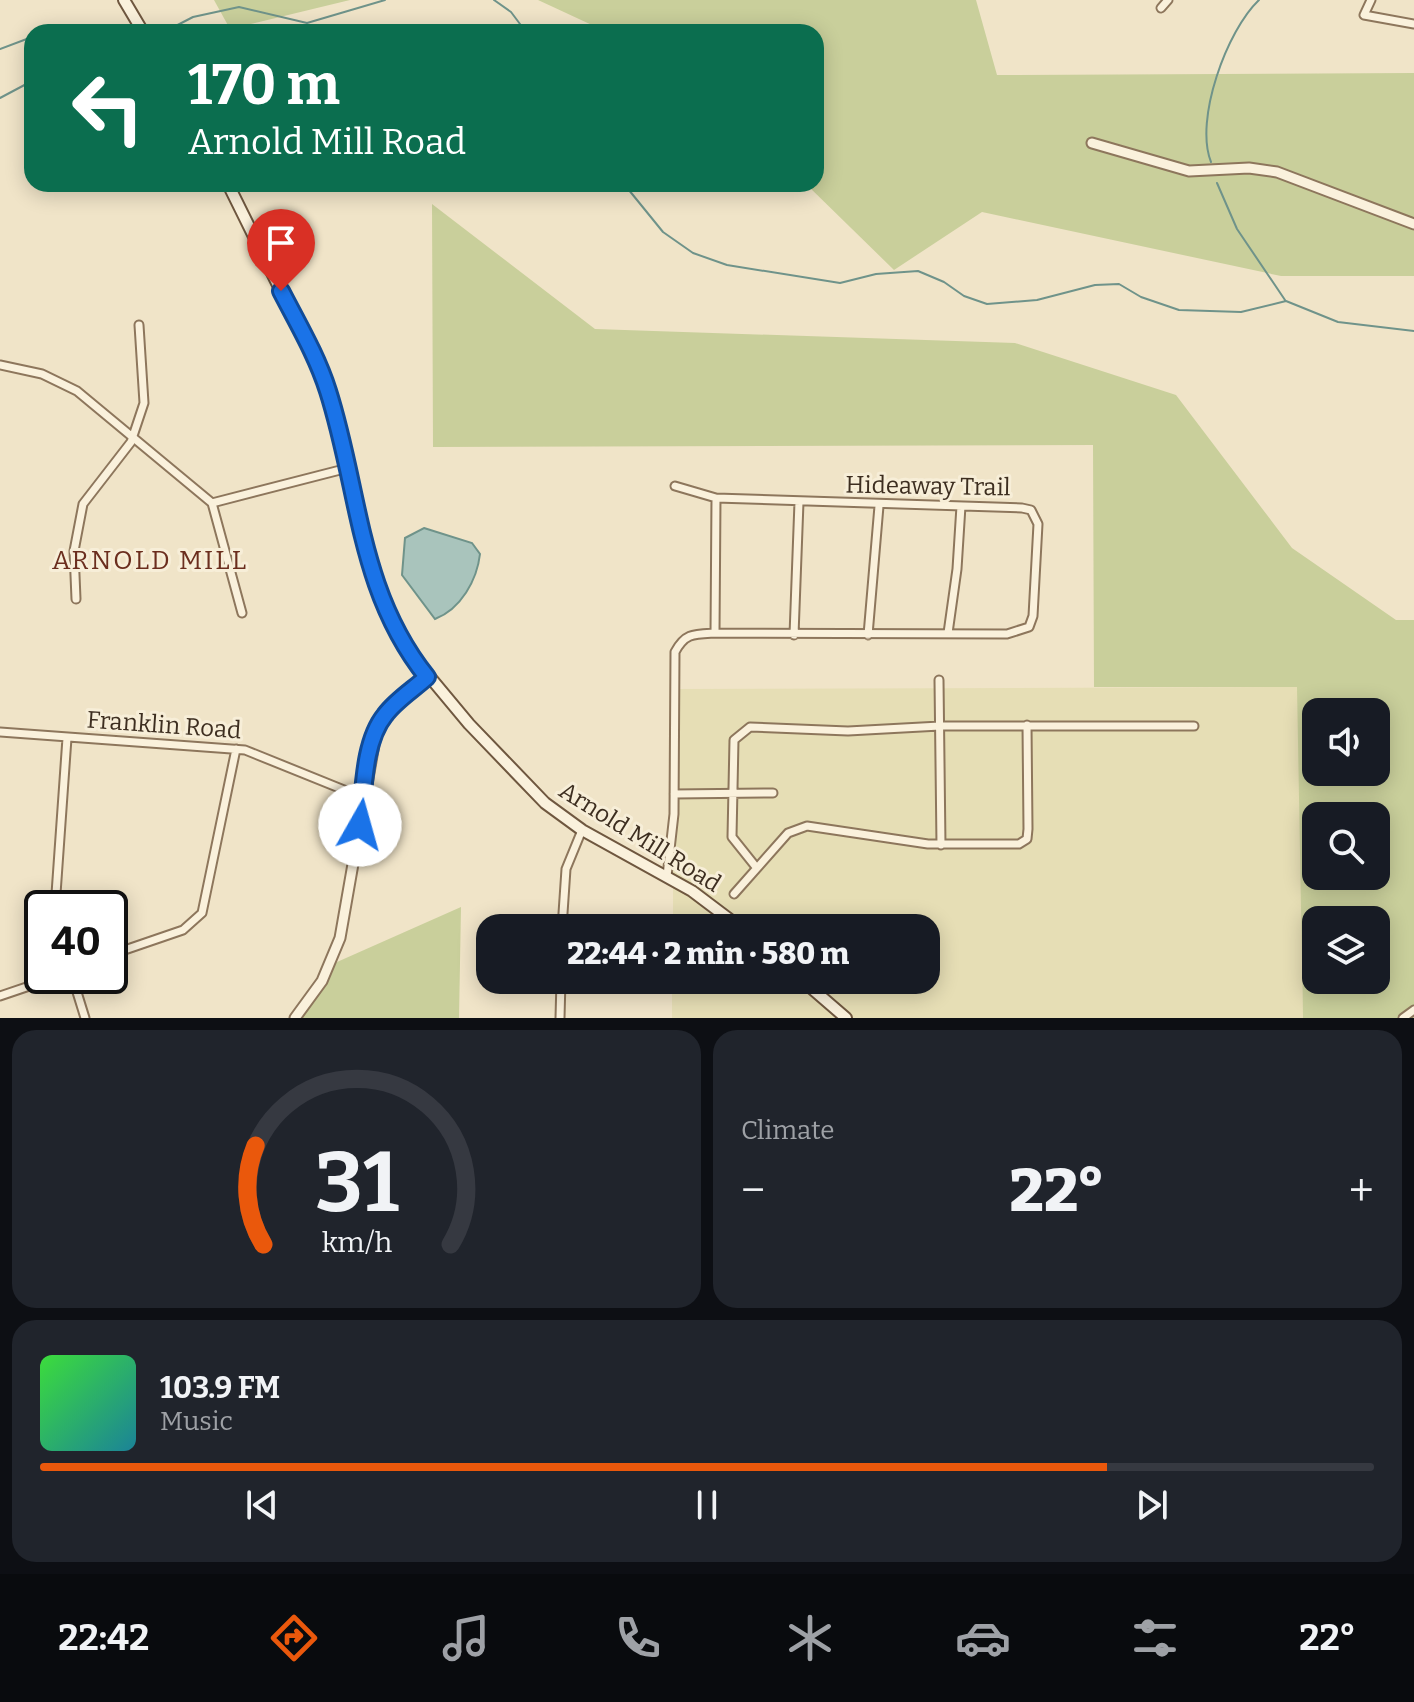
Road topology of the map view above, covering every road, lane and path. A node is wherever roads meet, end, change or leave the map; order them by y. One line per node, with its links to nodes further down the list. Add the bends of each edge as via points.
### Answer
1 (124, 0): 5 (main road)
2 (1168, 0): 4 (street)
3 (1371, 0): 6 (street, via 1364,15)
4 (1161, 8)
5 (138, 24)
6 (1414, 24)
7 (1092, 143): 9 (street, via 1189,171 1277,172)
8 (232, 192): 13 (main road, Arnold Mill Road, via 321,372)
9 (1414, 224)
10 (139, 325): 12 (street, via 144,403)
11 (0, 365): 12 (street, via 59,381)
12 (132, 437): 17 (street); 20 (street, via 83,504 74,551)
13 (348, 468): 17 (street); 26 (main road, Arnold Mill Road, via 378,593)
14 (675, 486): 15 (street, Hideaway Trail)
15 (716, 498): 16 (street, Hideaway Trail); 22 (street)
16 (799, 502): 18 (street, Hideaway Trail); 24 (street)
17 (212, 503): 21 (street)
18 (879, 506): 19 (street, Hideaway Trail); 25 (street)
19 (961, 506): 23 (street); 23 (street, Hideaway Trail, via 1022,508 1036,516 1035,594 1029,627 1007,634)
20 (76, 599)
21 (242, 613)
22 (715, 633): 24 (street, Hideaway Trail); 35 (street, via 688,635 675,652)
23 (948, 633): 25 (street, Hideaway Trail)
24 (794, 635): 25 (street, Hideaway Trail)
25 (868, 635)
26 (427, 677): 37 (street, via 384,715 373,742); 38 (main road, Arnold Mill Road, via 522,781)
27 (939, 680): 29 (street)
28 (1027, 725): 29 (street); 30 (street); 39 (street, via 1027,839 1019,844)
29 (940, 726): 36 (street, via 848,731 750,727 734,740); 39 (street)
30 (1194, 726)
31 (0, 732): 32 (street, Franklin Road)
32 (67, 738): 33 (street, Franklin Road); 42 (street)
33 (236, 749): 37 (street, Franklin Road); 46 (street, via 202,913 183,930)
34 (773, 793): 36 (street)
35 (674, 794): 36 (street); 41 (street)
36 (731, 795): 40 (street, via 732,837)
37 (364, 798): 54 (street, via 337,951)
38 (582, 830): 41 (main road, Arnold Mill Road); 44 (street, via 566,869)
39 (941, 845): 40 (street, via 807,826 788,833)
40 (756, 867): 43 (street)
41 (667, 876): 45 (main road, Arnold Mill Road)
42 (56, 890)
43 (734, 894)
44 (563, 914)
45 (721, 914)
46 (128, 949)
47 (24, 988): 51 (street)
48 (78, 994): 53 (street)
49 (561, 994): 55 (street)
50 (818, 994): 56 (main road)
51 (0, 996)
52 (1414, 1010): 57 (street)
53 (85, 1018)
54 (295, 1018)
55 (560, 1018)
56 (846, 1018)
57 (1403, 1018)

